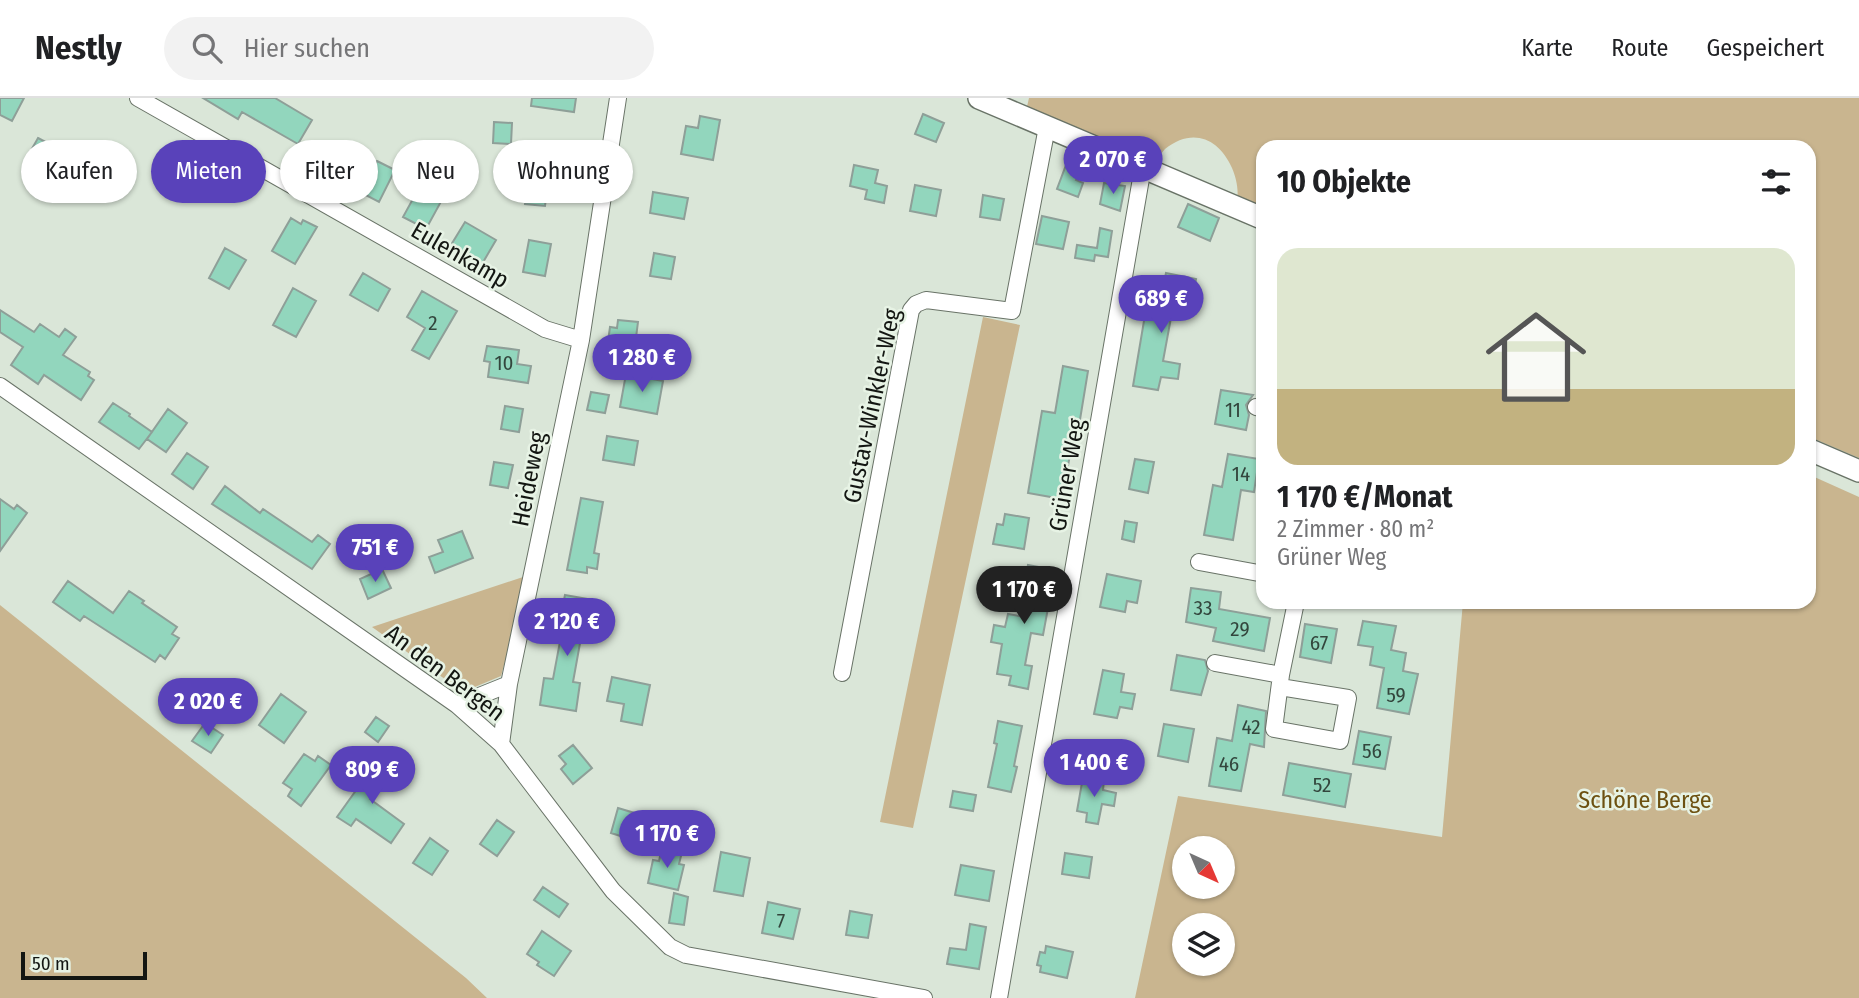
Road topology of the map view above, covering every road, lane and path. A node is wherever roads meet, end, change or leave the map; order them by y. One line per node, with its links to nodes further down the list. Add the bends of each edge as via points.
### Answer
1 (138, 98): 7 (street, Eulenkamp, via 545,330)
2 (618, 98): 7 (street, Heideweg)
3 (979, 98): 4 (street)
4 (1047, 127): 5 (street); 15 (street, Gustav-Winkler-Weg, via 1012,310 926,300 911,310)
5 (1143, 167): 6 (street); 21 (street, Grüner Weg)
6 (1256, 216)
7 (581, 340): 17 (street, Heideweg)
8 (0, 386): 18 (street, An den Bergen)
9 (1816, 453): 10 (street)
10 (1859, 471)
11 (1199, 562): 12 (street)
12 (1256, 573)
13 (1295, 609): 16 (street)
14 (1215, 663): 16 (street)
15 (842, 673)
16 (1281, 681): 16 (street, via 1349,698 1340,741 1273,729)
17 (509, 684): 18 (street); 19 (street, Heideweg)
18 (457, 705): 19 (street, An den Bergen)
19 (501, 744): 20 (street, An den Bergen, via 613,891 670,947 686,955)
20 (924, 998)
21 (999, 998)

